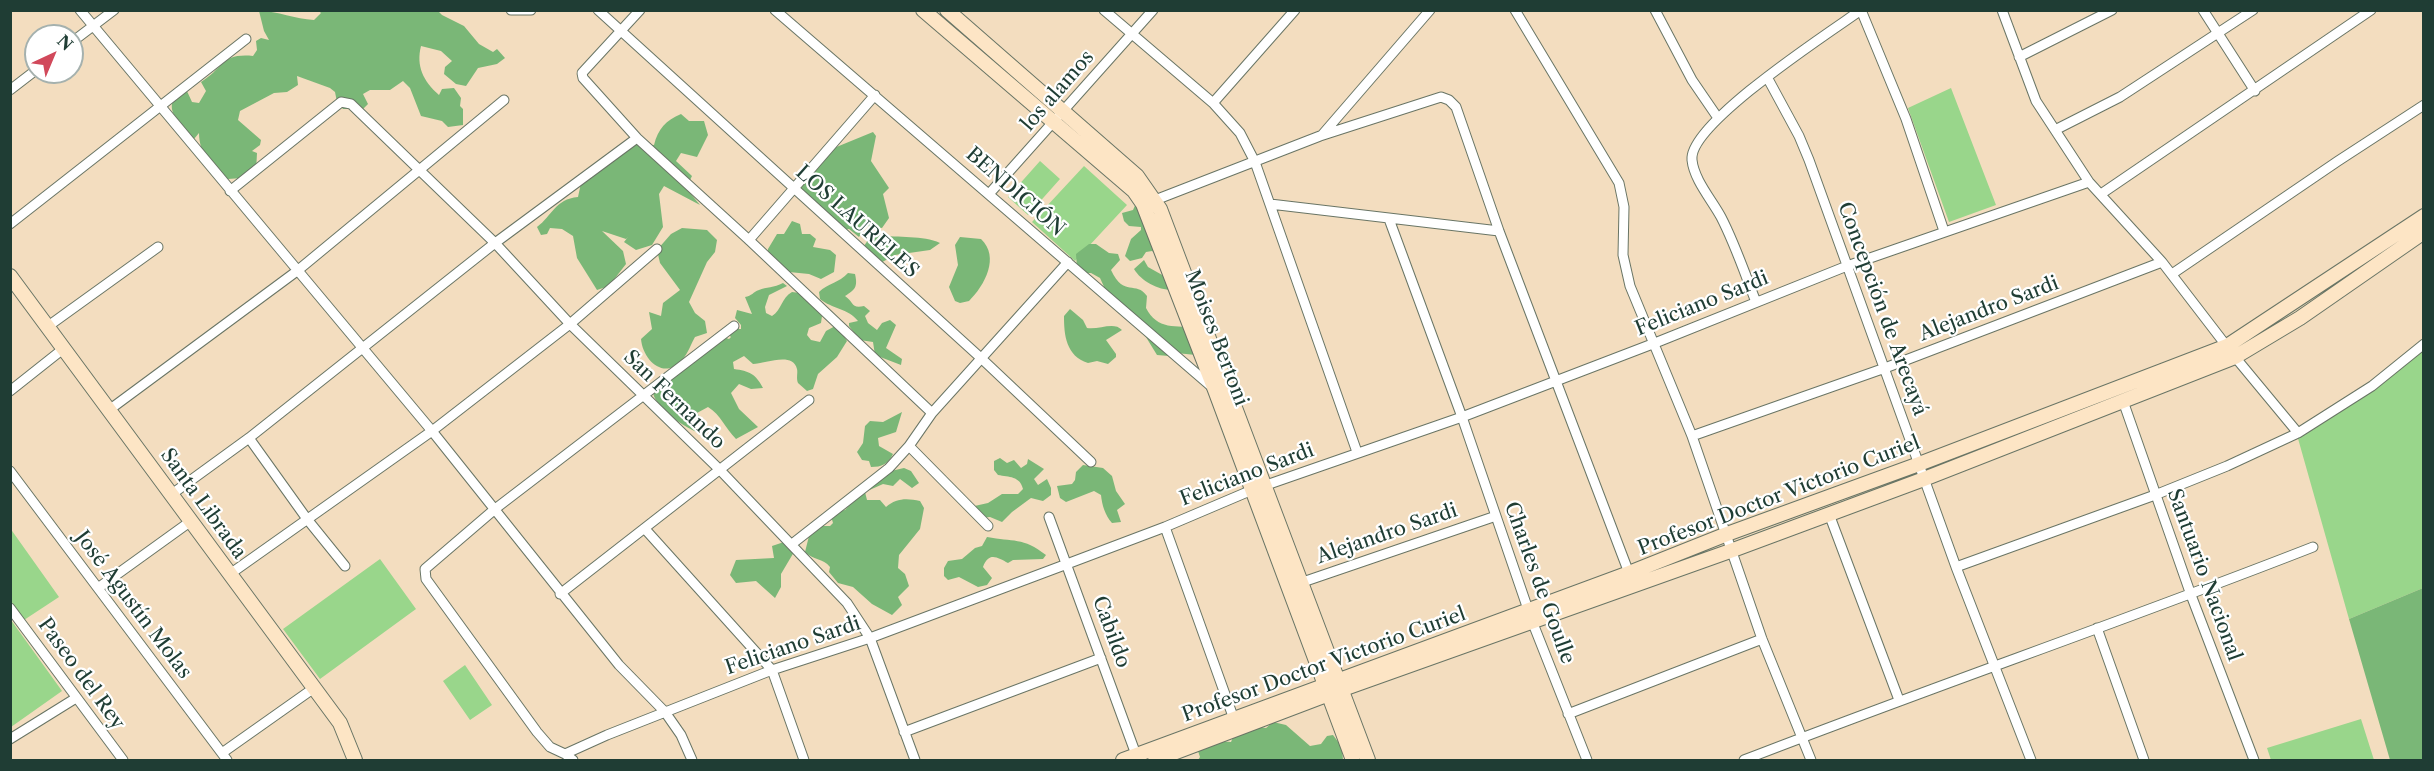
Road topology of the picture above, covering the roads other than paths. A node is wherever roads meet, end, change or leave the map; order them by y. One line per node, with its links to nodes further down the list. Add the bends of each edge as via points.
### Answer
1 (80, 10): 22 (street)
2 (114, 10): 22 (street)
3 (511, 10): 4 (street)
4 (531, 10)
5 (598, 10): 23 (street, LOS LAURELES)
6 (640, 10): 23 (street)
7 (776, 10): 33 (street, BENDICIÓN)
8 (923, 10): 40 (main road, Moises Bertoni)
9 (947, 10): 38 (main road, Moises Bertoni)
10 (1104, 10): 25 (street)
11 (1153, 10): 25 (street, los alamos)
12 (1295, 10): 35 (street)
13 (1430, 10): 42 (street)
14 (1515, 10): 73 (street, via 1619,183 1624,207 1623,255 1630,286)
15 (1655, 10): 39 (street, via 1692,80)
16 (1861, 10): 29 (street); 57 (street, via 1906,119)
17 (2002, 10): 28 (street)
18 (2112, 10): 28 (street)
19 (2204, 10): 26 (street)
20 (2253, 10): 26 (street)
21 (2372, 10): 32 (street)
22 (93, 26): 24 (street); 37 (street)
23 (622, 32): 43 (street, via 582,73); 47 (street, LOS LAURELES)
24 (84, 33)
25 (1132, 34): 35 (street); 38 (street, los alamos)
26 (2218, 35): 32 (street); 41 (street, via 2120,97)
27 (246, 39): 37 (street)
28 (2019, 57): 41 (street, via 2036,101)
29 (1767, 77): 39 (street); 65 (street, Concepción de Arecayá, via 1799,136)
30 (24, 79): 31 (street)
31 (10, 90)
32 (2255, 91): 50 (street)
33 (875, 95): 47 (street); 49 (street, BENDICIÓN)
34 (504, 100): 45 (street)
35 (1213, 103): 44 (street, via 1240,133)
36 (2424, 105): 67 (street)
37 (161, 107): 48 (street); 55 (street)
38 (1063, 111): 40 (street, los alamos); 51 (main road, Moises Bertoni, via 1137,176)
39 (1718, 118): 69 (street, via 1691,157)
40 (1053, 124): 49 (street, los alamos); 51 (main road, Moises Bertoni)
41 (2055, 130): 46 (street)
42 (1320, 136): 44 (street); 56 (street, via 1441,97 1449,100 1456,106)
43 (637, 138): 59 (street); 60 (street)
44 (1255, 162): 51 (street); 52 (street)
45 (420, 170): 48 (street, San Fernando, via 351,104 341,102); 60 (street, San Fernando); 66 (street)
46 (2090, 182): 50 (street); 57 (street, Feliciano Sardi)
47 (794, 189): 59 (street); 78 (street, LOS LAURELES)
48 (230, 191): 66 (street)
49 (989, 194): 63 (street, BENDICIÓN)
50 (2101, 194): 64 (street)
51 (1149, 202): 81 (main road, Moises Bertoni); 84 (main road, Moises Bertoni, via 1160,209)
52 (1269, 204): 54 (street); 95 (street)
53 (2424, 216): 77 (main road, Profesor Doctor Victorio Curiel)
54 (1389, 219): 56 (street); 89 (street, Charles de Goulle)
55 (10, 224)
56 (1499, 231): 80 (street)
57 (1944, 231): 65 (street, Feliciano Sardi)
58 (2424, 232): 77 (main road, Profesor Doctor Victorio Curiel, via 2300,318)
59 (749, 240): 88 (street)
60 (495, 243): 70 (street, San Fernando); 75 (street)
61 (158, 247): 72 (street)
62 (657, 249): 70 (street)
63 (1068, 262): 78 (street); 81 (street, BENDICIÓN)
64 (2162, 262): 67 (street); 79 (street, Alejandro Sardi)
65 (1847, 266): 69 (street, Feliciano Sardi); 79 (street, Concepción de Arecayá)
66 (297, 271): 75 (street); 87 (street)
67 (2172, 274): 77 (street)
68 (10, 276): 72 (main road, Santa Librada)
69 (1756, 302): 73 (street, Feliciano Sardi)
70 (570, 324): 83 (street, San Fernando); 90 (street)
71 (734, 326): 83 (street)
72 (47, 327): 76 (main road, Santa Librada)
73 (1655, 343): 80 (street, Feliciano Sardi); 92 (street)
74 (2424, 344): 91 (street, via 2372,386)
75 (363, 348): 90 (street); 93 (street)
76 (63, 349): 82 (street); 87 (main road, Santa Librada)
77 (2231, 352): 86 (main road, Profesor Doctor Victorio Curiel); 91 (street); 97 (main road, Profesor Doctor Victorio Curiel)
78 (982, 359): 88 (street); 96 (street, LOS LAURELES)
79 (1886, 368): 92 (street, Alejandro Sardi); 97 (street, Concepción de Arecayá)
80 (1557, 379): 89 (street, Feliciano Sardi); 119 (street)
81 (1215, 390): 84 (street, BENDICIÓN); 101 (main road, Moises Bertoni)
82 (10, 392)
83 (643, 395): 98 (street, San Fernando); 104 (street)
84 (1232, 398): 101 (main road, Moises Bertoni)
85 (809, 400): 98 (street)
86 (2123, 401): 100 (main road, Profesor Doctor Victorio Curiel); 103 (street, Santuario Nacional)
87 (109, 410): 102 (main road, Santa Librada)
88 (932, 413): 94 (street)
89 (1462, 417): 95 (street, Feliciano Sardi); 106 (street, Charles de Goulle)
90 (432, 431): 104 (street); 108 (street)
91 (2298, 433): 103 (street)
92 (1692, 436): 113 (street)
93 (249, 438): 102 (street); 108 (street)
94 (909, 446): 110 (street); 114 (street, via 889,468)
95 (1357, 452): 101 (street, Feliciano Sardi)
96 (1091, 462)
97 (1919, 464): 100 (street, Concepción de Arecayá); 113 (main road, Profesor Doctor Victorio Curiel)
98 (719, 469): 112 (street); 114 (street, San Fernando)
99 (10, 471): 122 (street, José Agustín Molas)
100 (1924, 479): 105 (main road, Profesor Doctor Victorio Curiel); 118 (street, Concepción de Arecayá)
101 (1259, 488): 111 (street, Feliciano Sardi); 121 (main road, Moises Bertoni)
102 (172, 494): 109 (main road, Santa Librada)
103 (2155, 495): 118 (street); 124 (street, Santuario Nacional)
104 (495, 509): 123 (street); 143 (street, via 425,569 424,574 537,732 550,747)
105 (1829, 514): 113 (main road, Profesor Doctor Victorio Curiel); 136 (street)
106 (1496, 516): 121 (street, Alejandro Sardi); 126 (street, Charles de Goulle)
107 (1049, 517): 116 (street, Cabildo)
108 (307, 519): 117 (street); 120 (street)
109 (191, 521): 120 (main road, Santa Librada); 122 (street)
110 (988, 526)
111 (1165, 527): 116 (street, Feliciano Sardi); 139 (street)
112 (645, 529): 123 (street); 132 (street)
113 (1730, 542): 119 (main road, Profesor Doctor Victorio Curiel); 126 (main road, Profesor Doctor Victorio Curiel); 129 (street)
114 (792, 544): 128 (street, San Fernando, via 847,603)
115 (2313, 547): 124 (street)
116 (1067, 564): 128 (street, Feliciano Sardi); 130 (street, Cabildo)
117 (345, 566)
118 (1956, 567): 131 (street, Concepción de Arecayá)
119 (1629, 573): 126 (main road, Profesor Doctor Victorio Curiel)
120 (230, 574): 134 (main road, Santa Librada)
121 (1296, 584): 133 (main road, Moises Bertoni)
122 (98, 588): 144 (street, José Agustín Molas)
123 (560, 594): 137 (street, via 619,665)
124 (2192, 595): 127 (street); 160 (street, Santuario Nacional)
125 (11, 610): 135 (street, Paseo del Rey)
126 (1530, 616): 133 (main road, Profesor Doctor Victorio Curiel); 138 (street, Charles de Goulle)
127 (2097, 628): 131 (street); 159 (street)
128 (870, 638): 132 (street, Feliciano Sardi); 140 (street, San Fernando)
129 (1762, 639): 138 (street); 141 (street)
130 (1101, 658): 140 (street); 145 (street, Cabildo)
131 (1995, 666): 136 (street); 158 (street, Concepción de Arecayá)
132 (772, 670): 137 (street, Feliciano Sardi); 150 (street)
133 (1334, 687): 139 (main road, Profesor Doctor Victorio Curiel); 153 (main road, Moises Bertoni); 154 (main road, Moises Bertoni)
134 (314, 688): 144 (street); 147 (main road, Santa Librada, via 340,723)
135 (76, 698): 142 (street); 146 (street, Paseo del Rey)
136 (1899, 700): 141 (street)
137 (665, 712): 143 (street, Feliciano Sardi); 149 (street)
138 (1568, 714): 155 (street, Charles de Goulle)
139 (1236, 724): 145 (main road, Profesor Doctor Victorio Curiel); 152 (main road, Profesor Doctor Victorio Curiel)
140 (904, 732): 151 (street, San Fernando)
141 (1802, 738): 156 (street); 157 (street)
142 (10, 739)
143 (565, 754): 148 (street)
144 (224, 757)
145 (1133, 759)
146 (123, 760)
147 (355, 760)
148 (573, 760)
149 (692, 760)
150 (804, 760)
151 (915, 760)
152 (1155, 760)
153 (1353, 760)
154 (1368, 760)
155 (1587, 760)
156 (1744, 760)
157 (1811, 760)
158 (2031, 760)
159 (2144, 760)
160 (2254, 760)

